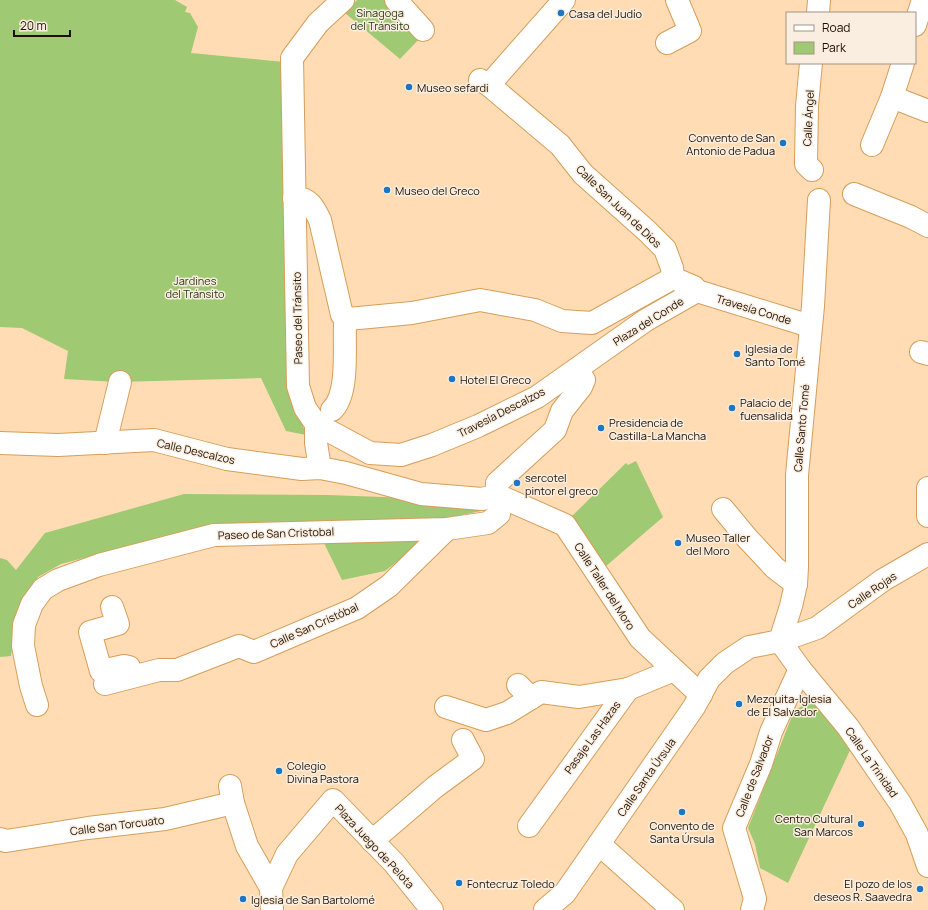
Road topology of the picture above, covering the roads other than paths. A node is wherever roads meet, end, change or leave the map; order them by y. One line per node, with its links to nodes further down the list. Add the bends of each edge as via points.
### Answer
1 (343, 0): 18 (street, Paseo del Tránsito, via 318,24 292,58)
2 (396, 0): 9 (street)
3 (564, 0): 21 (street, Calle San Juan de Dios, via 484,83 560,145 583,174 665,249)
4 (677, 0): 10 (street, via 690,31)
5 (820, 0): 7 (street)
6 (923, 0): 8 (street)
7 (818, 12)
8 (916, 22)
9 (423, 30)
10 (667, 43)
11 (812, 64): 16 (street, Calle Ángel, via 807,106 806,164)
12 (903, 64): 13 (street)
13 (892, 97): 14 (street); 15 (street)
14 (928, 111)
15 (872, 145)
16 (812, 170)
17 (854, 194): 20 (street)
18 (294, 198): 23 (street, via 301,198 313,206 320,220 342,315); 27 (street, Paseo del Tránsito, via 298,386 305,408)
19 (819, 200): 24 (street, Calle Santo Tomé)
20 (928, 226)
21 (673, 278): 22 (street, Plaza del Conde, via 694,287); 23 (street, via 592,323 562,321 535,310 480,300 412,313)
22 (697, 291): 24 (street, Travesía Conde); 25 (street, Plaza del Conde, via 646,320)
23 (348, 319): 27 (street, via 345,325 341,394 337,406)
24 (810, 326): 37 (street, Calle Santo Tomé, via 797,475)
25 (577, 369): 27 (street, Travesía Descalzos, via 537,396 485,423 401,455 370,453); 32 (street, via 584,380 562,411 555,430 497,483)
26 (120, 382): 28 (street)
27 (324, 417): 30 (street, via 316,444)
28 (105, 442): 29 (street, Calle Descalzos, via 58,445); 30 (street, Calle Descalzos, via 154,440 227,459 302,469)
29 (0, 443)
30 (320, 468): 32 (street, via 421,494 482,499)
31 (928, 488): 34 (street)
32 (497, 495): 35 (street, Paseo de San Cristobal, via 499,514 488,523); 42 (street, Calle Taller del Moro, via 565,525 640,638)
33 (723, 509): 37 (street, via 775,568)
34 (928, 516)
35 (447, 529): 38 (street, Calle San Cristóbal, via 389,586 357,608 254,652 239,646 177,670 124,666 103,677 90,632 118,624); 45 (street, Paseo de San Cristobal, via 214,535 99,564 58,580 43,589 32,604 24,625 23,646)
36 (928, 554): 39 (street, Calle Rojas, via 883,580 817,628)
37 (796, 584): 39 (street, Calle Santo Tomé)
38 (112, 607)
39 (780, 641): 40 (street, Calle Rojas); 41 (street, Calle La Trinidad)
40 (749, 647): 44 (street, Calle Santa Úrsula, via 725,662 709,679)
41 (800, 668): 52 (street, Calle La Trinidad, via 848,727 900,803 917,834); 58 (street, Calle de Salvador, via 771,732 761,764 734,828 755,899)
42 (674, 670): 43 (street); 44 (street, Calle Taller del Moro)
43 (628, 689): 46 (street, via 579,697 525,691 507,713 486,720); 48 (street, Pasaje Las Hazas)
44 (701, 695): 51 (street, Calle Santa Úrsula)
45 (36, 705)
46 (446, 707)
47 (463, 740): 50 (street, via 473,759)
48 (529, 826)
49 (0, 839): 53 (street, Calle San Torcuato, via 6,841 88,828 165,820 231,794 247,846)
50 (370, 840): 53 (street, Plaza Juego de Pelota, via 333,800 287,854); 55 (street, Plaza Juego de Pelota, via 394,863)
51 (599, 844): 56 (street, Calle Santa Úrsula, via 565,893); 57 (street)
52 (928, 866)
53 (271, 888): 54 (street)
54 (272, 910)
55 (432, 910)
56 (545, 910)
57 (673, 910)
58 (752, 910)

